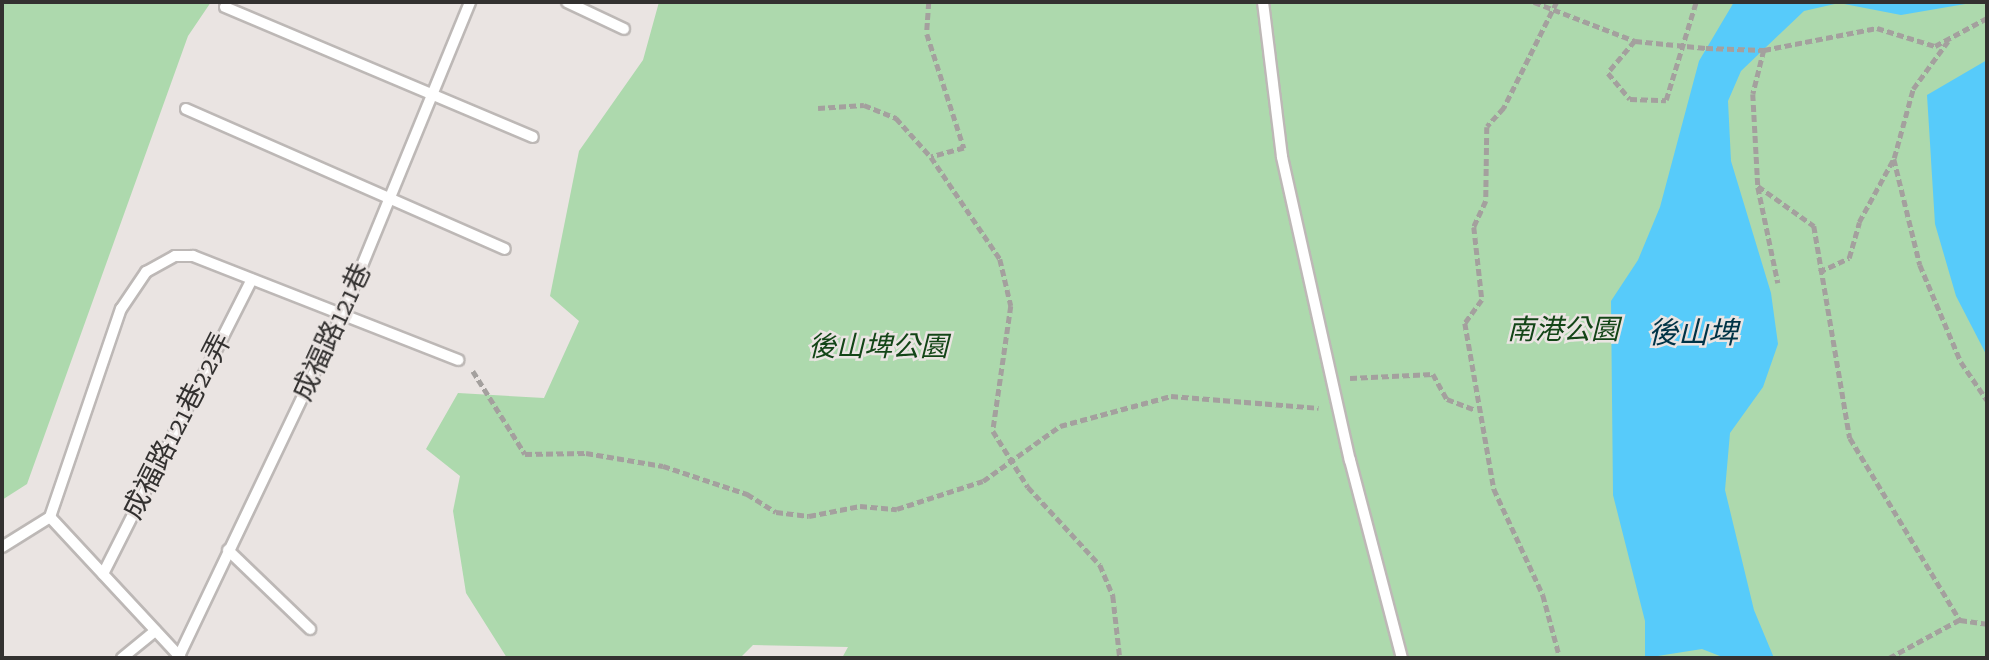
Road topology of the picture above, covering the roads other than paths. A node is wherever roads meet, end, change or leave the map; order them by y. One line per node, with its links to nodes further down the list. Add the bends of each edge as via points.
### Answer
1 (470, 2): 6 (lane, 成福路121巷)
2 (567, 2): 5 (lane)
3 (1263, 2): 22 (lane, via 1282,157 1344,434)
4 (225, 7): 6 (lane)
5 (624, 29)
6 (434, 92): 8 (lane); 9 (lane, 成福路121巷)
7 (186, 109): 9 (lane)
8 (533, 137)
9 (391, 198): 10 (lane); 12 (lane, 成福路121巷)
10 (505, 249)
11 (252, 279): 12 (lane); 14 (lane, via 193,256 175,256 146,272 121,309); 17 (lane, 成福路121巷22弄)
12 (343, 312): 13 (lane); 16 (lane, 成福路121巷)
13 (458, 360)
14 (50, 517): 15 (lane); 17 (lane)
15 (2, 547)
16 (228, 550): 18 (lane); 20 (lane, 成福路121巷)
17 (103, 574): 19 (lane)
18 (310, 629)
19 (155, 631): 20 (lane); 21 (lane)
20 (180, 657)
21 (121, 658)
22 (1402, 658)

